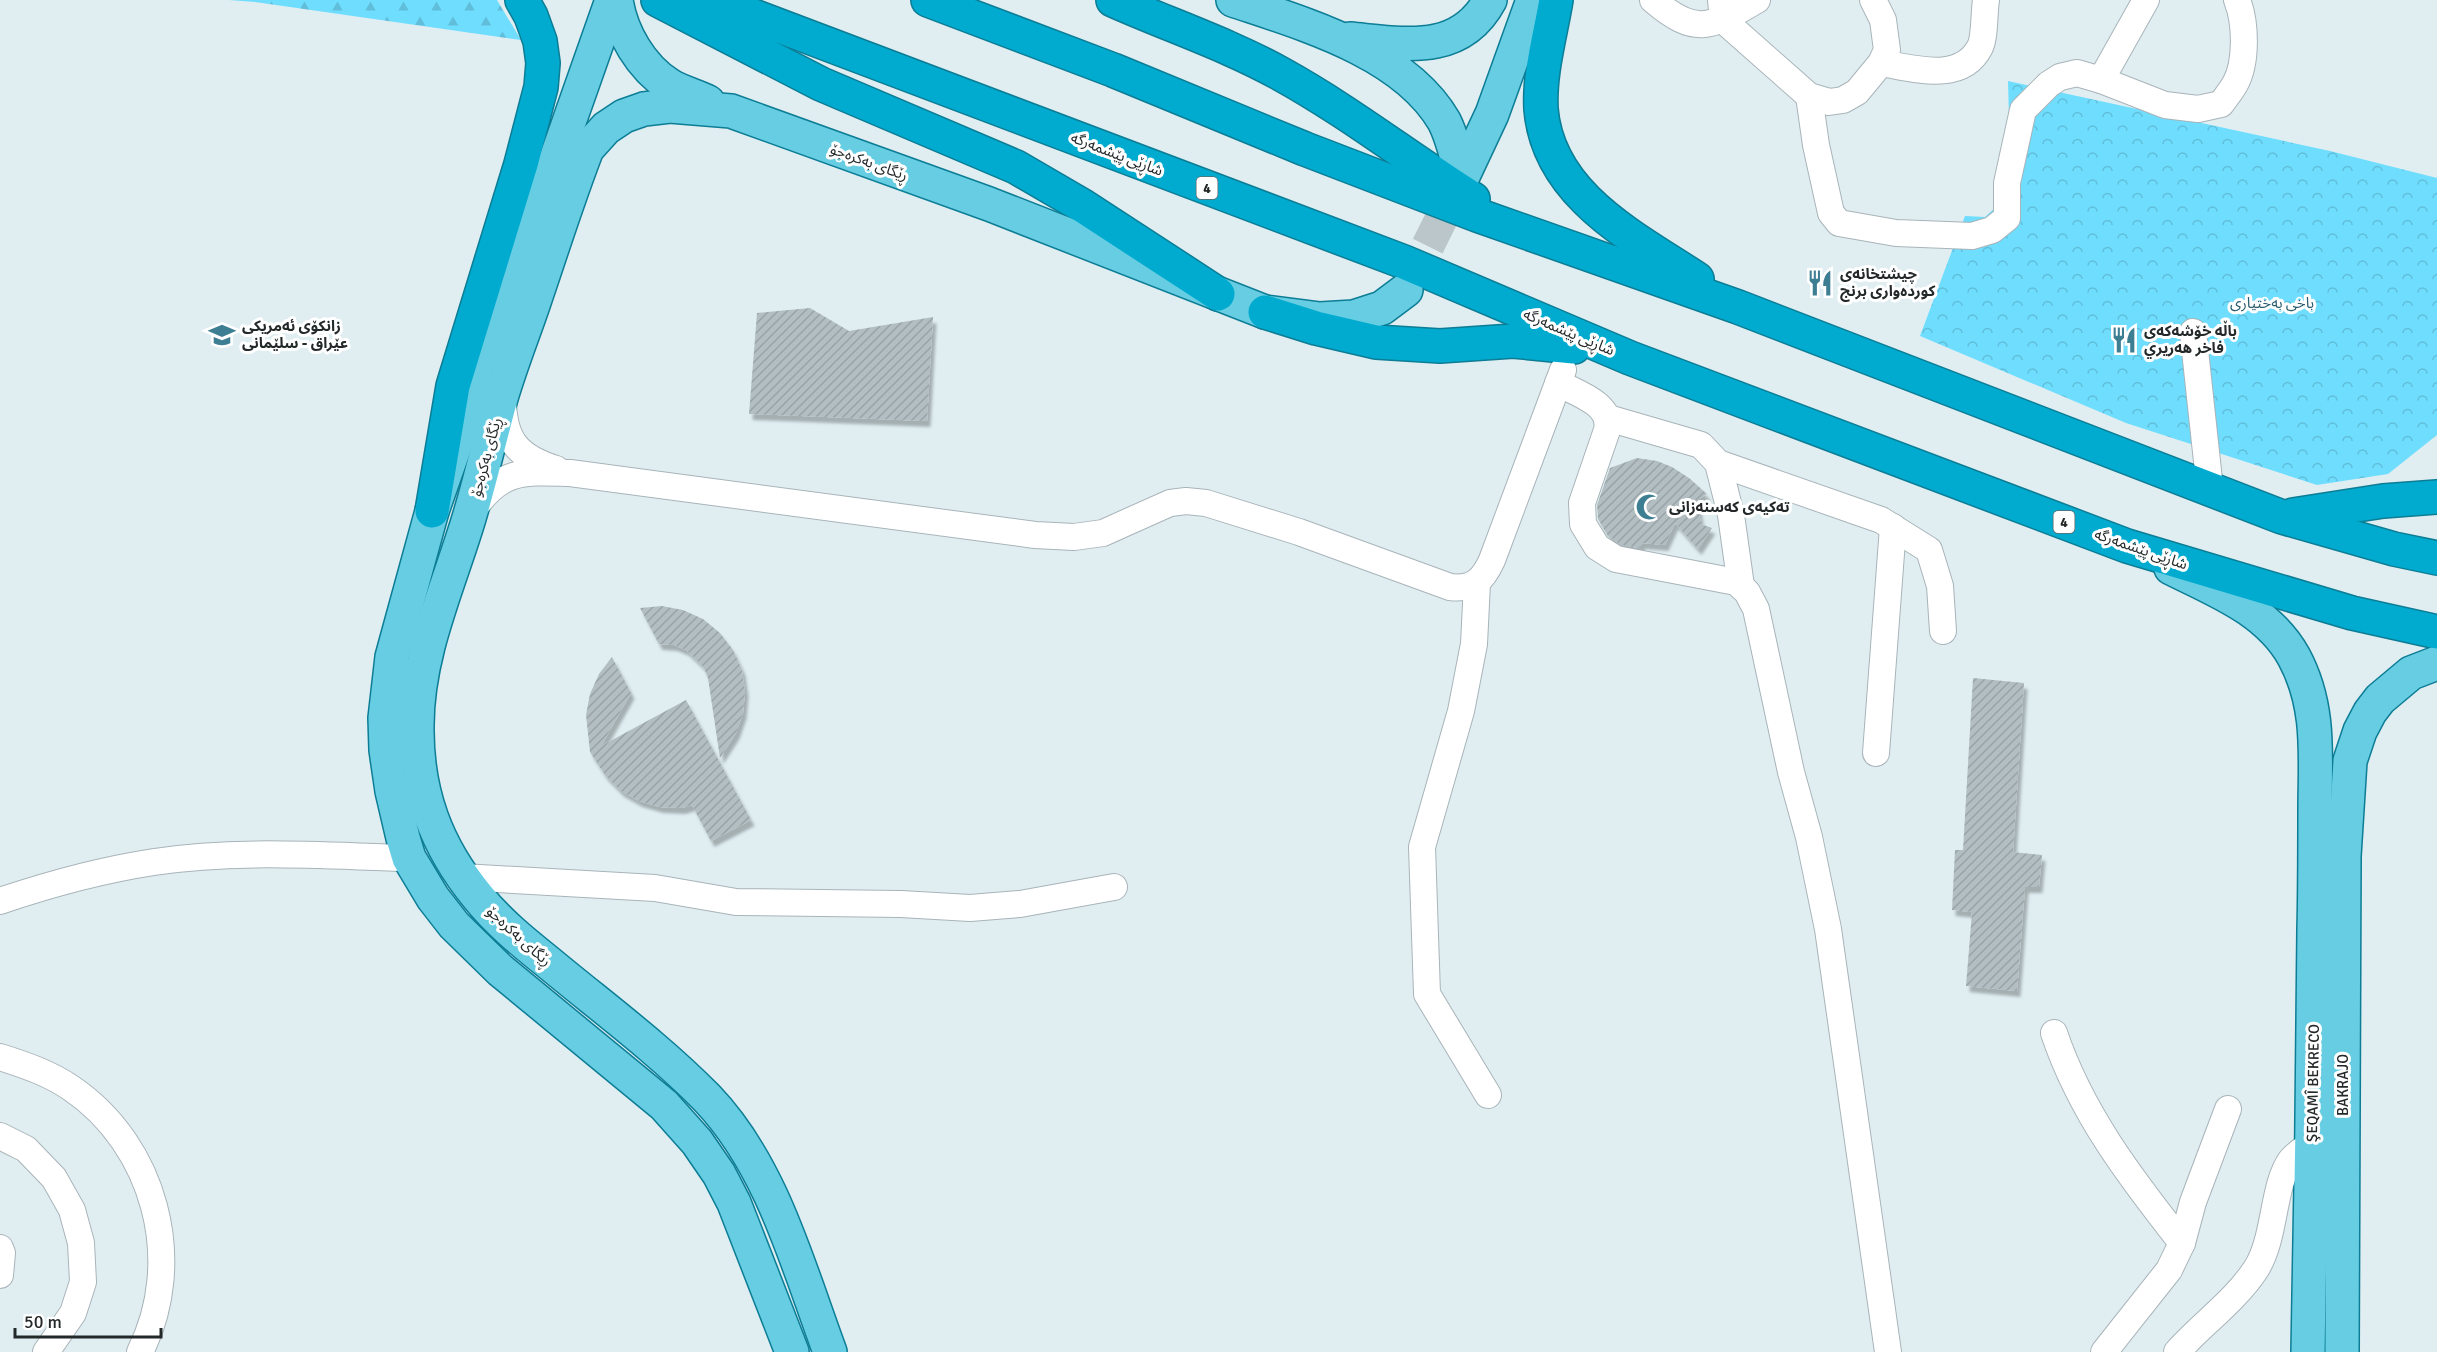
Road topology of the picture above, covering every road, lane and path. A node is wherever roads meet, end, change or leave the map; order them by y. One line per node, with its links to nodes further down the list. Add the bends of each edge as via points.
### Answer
1 (522, 0): 36 (highway, via 540,41 541,87 453,386)
2 (614, 0): 22 (main road, via 628,38 654,72 670,86); 36 (main road, ڕێگای بەکرەجۆ)
3 (658, 0): 25 (highway, via 821,84 1016,167)
4 (711, 0): 29 (highway, شاڕێی پێشمەرگە / 4, via 1404,262)
5 (928, 0): 23 (highway)
6 (1113, 0): 23 (highway, via 1281,74)
7 (1233, 0): 18 (main road)
8 (1490, 0): 18 (main road, via 1469,29 1439,40 1405,44)
9 (1533, 0): 18 (main road, via 1492,114 1462,178 1444,122 1429,99 1394,69)
10 (1556, 0): 26 (highway, via 1543,70 1541,108 1548,143 1560,168 1601,214)
11 (1653, 0): 17 (street, via 1687,23 1705,25)
12 (1757, 0): 17 (street)
13 (1873, 0): 19 (street, via 1887,35 1887,50)
14 (1986, 0): 19 (street, via 1980,46 1963,66 1939,72)
15 (2146, 0): 20 (street)
16 (2236, 0): 20 (street, via 2242,14 2244,49 2236,82 2221,104 2198,109 2165,105)
17 (1722, 10): 21 (street)
18 (1335, 38)
19 (1881, 63): 21 (street, via 1857,92 1843,100 1829,102)
20 (2101, 80): 21 (street, via 2077,73 2060,77 2023,110 2007,183 2007,218 1992,230 1972,236 1896,233 1839,223 1831,213)
21 (1809, 96)
22 (731, 111): 25 (main road, ڕێگای بەکرەجۆ, via 989,204); 30 (main road, ڕێگای بەکرەجۆ, via 670,106 644,109 606,128 586,148)
23 (1522, 230): 26 (highway)
24 (1406, 290): 27 (main road, ڕێگای بەکرەجۆ, via 1382,308 1354,317 1320,319)
25 (1218, 294): 27 (main road, ڕێگای بەکرەجۆ)
26 (1738, 307): 34 (highway)
27 (1265, 312): 29 (highway, via 1376,342 1440,346 1538,342)
28 (2193, 332): 34 (street)
29 (1630, 358): 40 (highway, شاڕێی پێشمەرگە / 4)
30 (502, 394): 33 (street, via 503,420 511,441 534,460); 37 (main road, ڕێگای بەکرەجۆ)
31 (1608, 418): 32 (street, via 1701,445); 42 (street, via 1561,376 1492,560); 43 (street, via 1582,503 1583,524 1597,547 1616,559 1729,579)
32 (1718, 463): 39 (street); 43 (street, via 1731,515)
33 (570, 473): 37 (street, via 513,475 491,488); 42 (street, via 1074,537 1120,527 1170,503 1206,503 1450,587)
34 (2210, 489): 38 (highway)
35 (2437, 497): 38 (highway)
36 (432, 511): 49 (main road, ڕێگای بەکرەجۆ, via 392,657 386,708 386,750 392,791)
37 (470, 515): 50 (main road, ڕێگای بەکرەجۆ, via 433,628 417,721 417,750 425,795 437,836)
38 (2282, 517): 41 (highway)
39 (1893, 527): 44 (street, via 1929,550 1940,586); 47 (street)
40 (2127, 546): 45 (highway, شاڕێی پێشمەرگە / 4, via 2352,614); 48 (main road, via 2234,600 2279,634 2303,676 2312,703)
41 (2437, 558)
42 (1477, 583): 55 (street, via 1474,644 1461,711 1422,847 1426,994)
43 (1741, 586): 66 (street, via 1756,609 1828,929)
44 (1943, 631)
45 (2437, 632)
46 (2437, 663): 48 (main road, via 2400,681 2370,712 2355,743)
47 (1876, 753)
48 (2331, 815): 58 (main road, ŞEQAMÎ BEKRECO); 70 (main road, BAKRAJO, via 2344,856)
49 (409, 858): 50 (main road); 52 (street, via 280,855 155,861 92,873); 64 (main road, ڕێگای بەکرەجۆ, via 433,898 477,948 664,1105 698,1142 734,1203)
50 (455, 866): 51 (street, via 655,888 736,902 969,908 1030,903); 65 (main road, ڕێگای بەکرەجۆ, via 480,900 523,942 682,1074 728,1124 766,1188)
51 (1114, 887)
52 (0, 901)
53 (2054, 1033): 59 (street, via 2066,1070 2099,1129)
54 (0, 1057): 63 (street, via 33,1068 71,1088 110,1123 139,1166 157,1214 162,1266 154,1318)
55 (1488, 1095)
56 (2228, 1109): 59 (street)
57 (0, 1136): 62 (street, via 26,1149 54,1178 72,1210 81,1243 82,1282 73,1313)
58 (2312, 1143): 68 (street, via 2296,1155 2284,1173 2269,1237 2256,1268); 69 (main road, ŞEQAMÎ BEKRECO)
59 (2182, 1243): 67 (street, via 2169,1270)
60 (0, 1248): 61 (street)
61 (0, 1275)
62 (46, 1352)
63 (140, 1352)
64 (792, 1352)
65 (830, 1352)
66 (1888, 1352)
67 (2104, 1352)
68 (2177, 1352)
69 (2308, 1352)
70 (2342, 1352)

